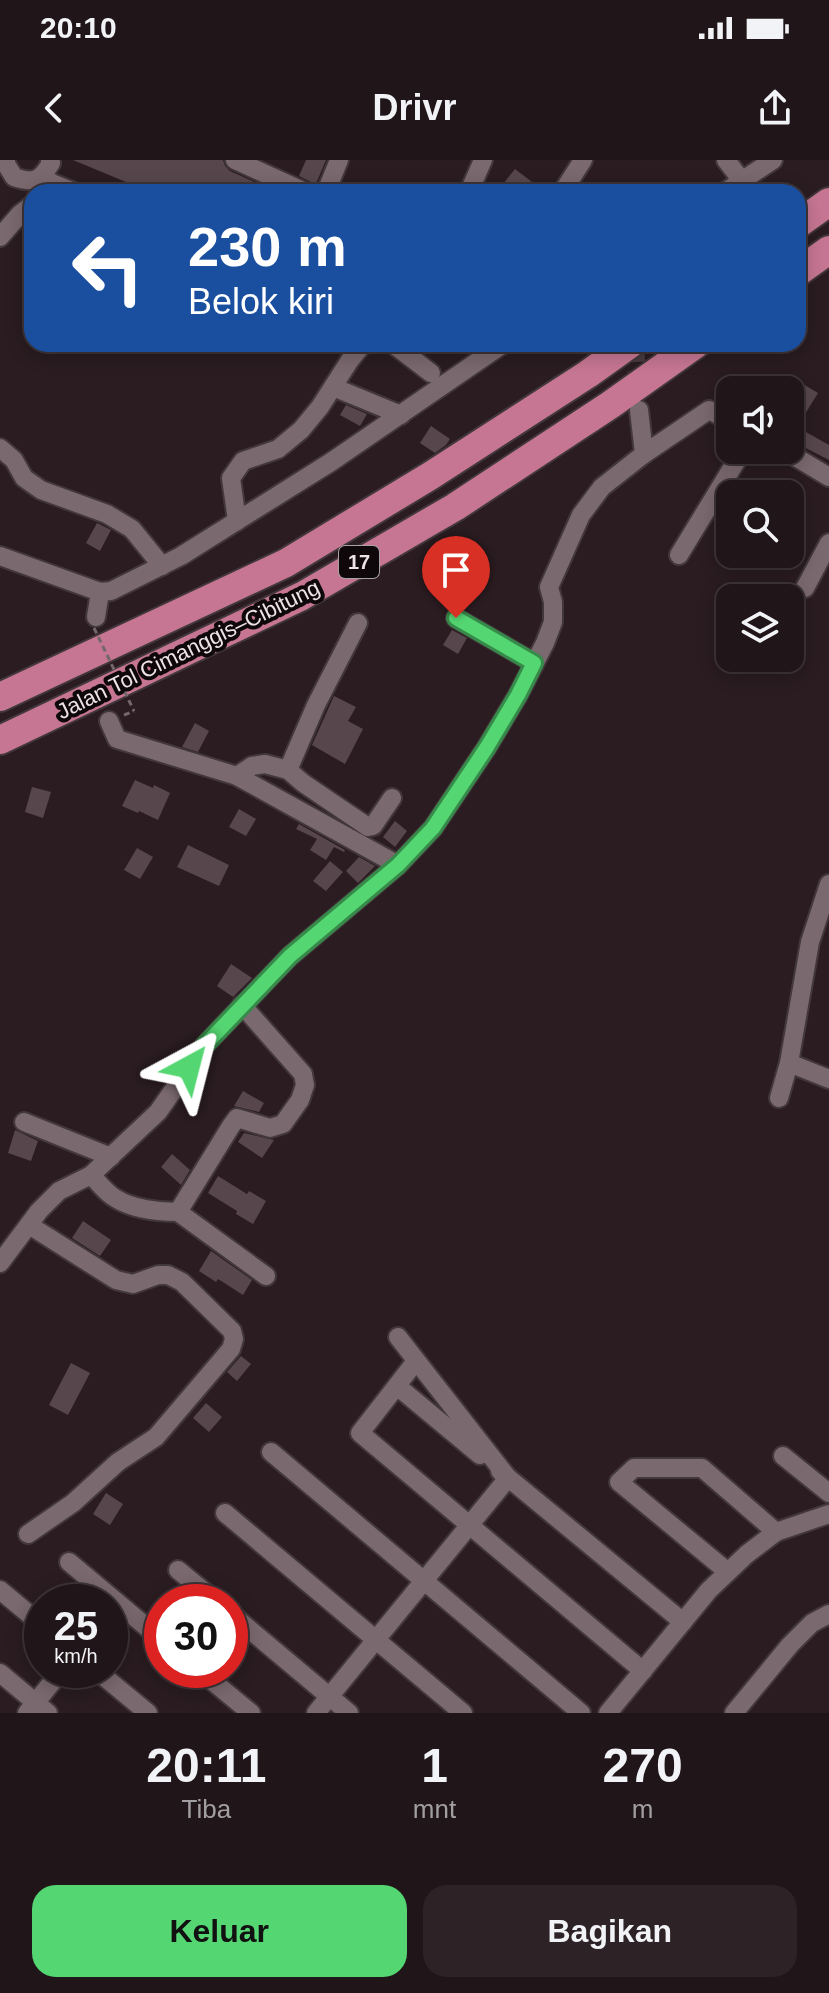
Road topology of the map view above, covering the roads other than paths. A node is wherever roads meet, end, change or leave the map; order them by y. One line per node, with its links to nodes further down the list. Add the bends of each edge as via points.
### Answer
1 (235, 160): 7 (street)
2 (339, 160): 12 (street)
3 (483, 160): 13 (street)
4 (583, 160): 14 (street)
5 (726, 160): 10 (street)
6 (773, 160): 10 (street)
7 (261, 165): 11 (street)
8 (10, 169): 9 (street, via 29,182); 16 (street)
9 (47, 178)
10 (742, 181): 15 (street)
11 (292, 184)
12 (329, 184)
13 (472, 184)
14 (568, 184)
15 (737, 184)
16 (0, 191)
17 (829, 202): 19 (highway)
18 (24, 211): 20 (street)
19 (806, 218)
20 (0, 236)
21 (829, 250): 22 (highway)
22 (806, 266)
23 (356, 352): 29 (street)
24 (403, 352): 28 (street)
25 (492, 352): 32 (street)
26 (619, 352): 49 (highway, Jalan Tol Cimanggis–Cibitung / 17, via 286,563)
27 (685, 352): 51 (highway, Jalan Tol Cimanggis–Cibitung / 17, via 455,507 302,596)
28 (431, 373)
29 (333, 387): 32 (street); 38 (street, via 301,430 278,449 243,461 231,478)
30 (639, 410): 34 (street)
31 (716, 414): 34 (street, via 709,410)
32 (401, 415): 38 (street)
33 (0, 448): 42 (street, via 41,490 132,529)
34 (644, 454): 48 (street, via 602,487 581,515 549,587 553,622)
35 (804, 462): 37 (street)
36 (734, 464): 40 (street)
37 (829, 477)
38 (237, 521): 42 (street)
39 (829, 543): 43 (street)
40 (679, 555)
41 (0, 556): 44 (street)
42 (162, 566): 44 (street)
43 (805, 588)
44 (100, 592): 46 (street)
45 (456, 618): 48 (street)
46 (95, 622)
47 (358, 623): 52 (street)
48 (534, 663): 55 (street, via 433,828)
49 (0, 697)
50 (109, 721): 53 (street, via 117,739)
51 (0, 740)
52 (288, 770): 53 (street, via 265,764); 54 (street, via 368,827)
53 (237, 776): 55 (street)
54 (392, 798)
55 (398, 865): 58 (street, via 290,956)
56 (829, 884): 57 (street)
57 (821, 934): 59 (street)
58 (242, 1005): 63 (street, via 205,1045 158,1112); 65 (street, via 303,1074 305,1085 283,1124 270,1128 237,1118)
59 (789, 1063): 60 (street); 61 (street)
60 (829, 1079)
61 (779, 1098)
62 (24, 1122): 63 (street)
63 (111, 1157): 64 (street)
64 (91, 1175): 65 (street, via 114,1198); 66 (street, via 59,1191)
65 (178, 1212): 68 (street)
66 (29, 1225): 67 (street); 80 (street, via 116,1280 133,1284 168,1275 182,1282 234,1339 156,1437)
67 (0, 1263)
68 (266, 1276)
69 (398, 1337): 70 (street)
70 (416, 1361): 71 (street); 74 (street)
71 (397, 1386): 74 (street); 78 (street, via 360,1433)
72 (271, 1452): 84 (street)
73 (783, 1456): 75 (street)
74 (508, 1478): 78 (street); 90 (street)
75 (829, 1493)
76 (225, 1513): 92 (street)
77 (829, 1514): 79 (street)
78 (469, 1525): 84 (street); 93 (street)
79 (776, 1532): 83 (street); 83 (street, via 702,1468 634,1468 619,1482)
80 (28, 1534)
81 (69, 1562): 85 (street)
82 (178, 1570): 86 (street)
83 (728, 1572): 90 (street)
84 (424, 1581): 92 (street); 105 (street)
85 (91, 1584)
86 (195, 1584)
87 (0, 1590): 88 (street)
88 (24, 1610)
89 (829, 1614): 107 (street, via 790,1645)
90 (683, 1622): 93 (street)
91 (248, 1628): 98 (street)
92 (376, 1640): 98 (street); 104 (street)
93 (643, 1671): 106 (street)
94 (0, 1673): 99 (street)
95 (50, 1688): 99 (street)
96 (118, 1688): 100 (street)
97 (221, 1688): 101 (street)
98 (330, 1696): 102 (street); 103 (street)
99 (37, 1709)
100 (148, 1713)
101 (251, 1713)
102 (316, 1713)
103 (349, 1713)
104 (463, 1713)
105 (581, 1713)
106 (608, 1713)
107 (734, 1713)

